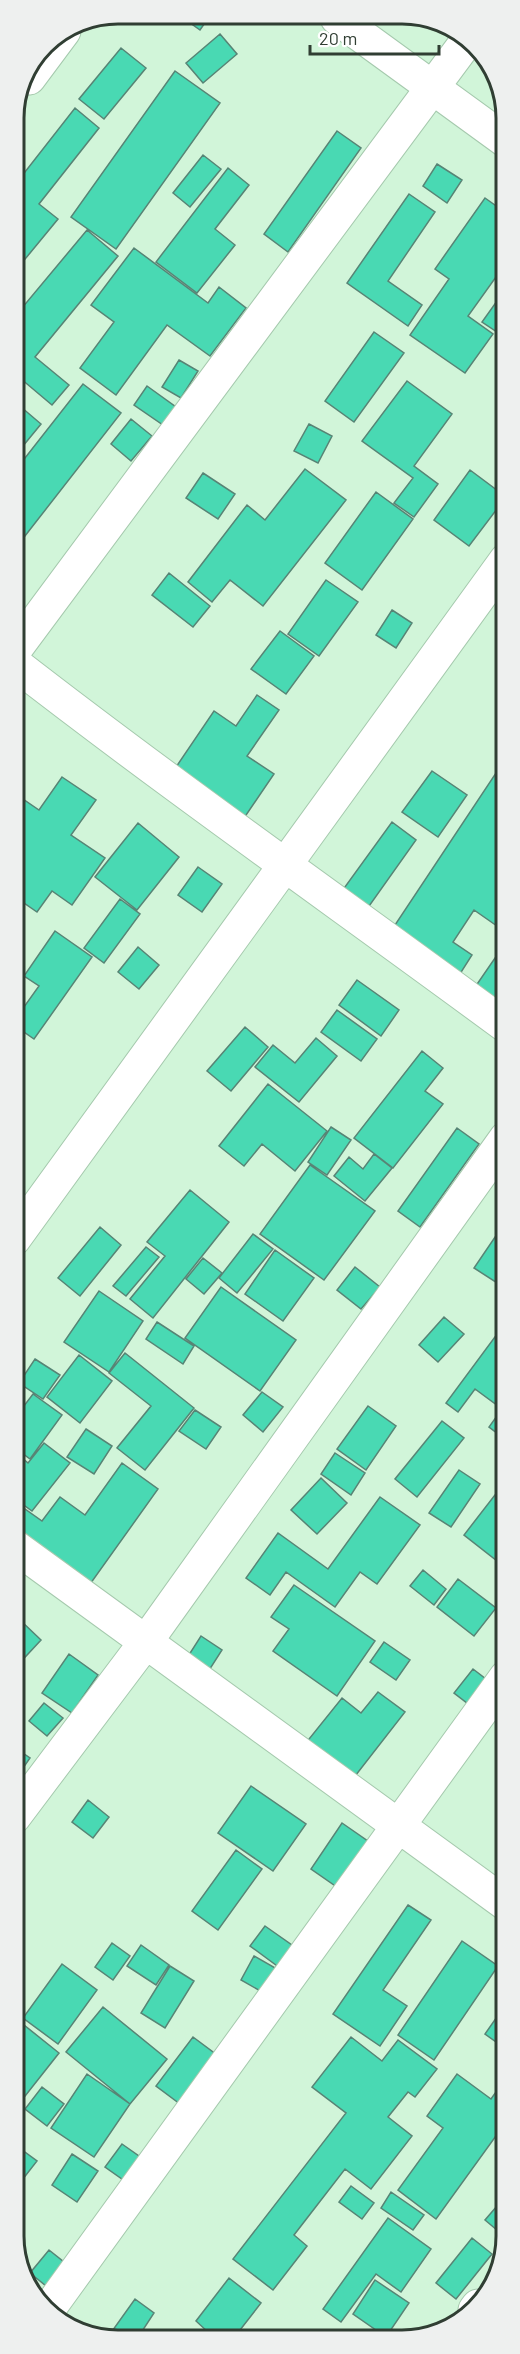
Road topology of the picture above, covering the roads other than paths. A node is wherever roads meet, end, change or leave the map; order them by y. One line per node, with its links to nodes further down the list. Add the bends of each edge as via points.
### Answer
1 (345, 24): 3 (street)
2 (463, 47): 3 (street)
3 (433, 89): 4 (street); 6 (street)
4 (496, 134)
5 (496, 574): 8 (street)
6 (24, 638)
7 (24, 671): 8 (street)
8 (284, 863): 9 (street); 11 (street)
9 (496, 1019)
10 (496, 1152): 13 (street)
11 (24, 1225)
12 (24, 1553): 13 (street)
13 (145, 1643): 15 (street); 16 (street)
14 (496, 1691): 16 (street)
15 (24, 1804)
16 (399, 1826): 17 (street); 18 (street)
17 (496, 1897)
18 (53, 2303)

